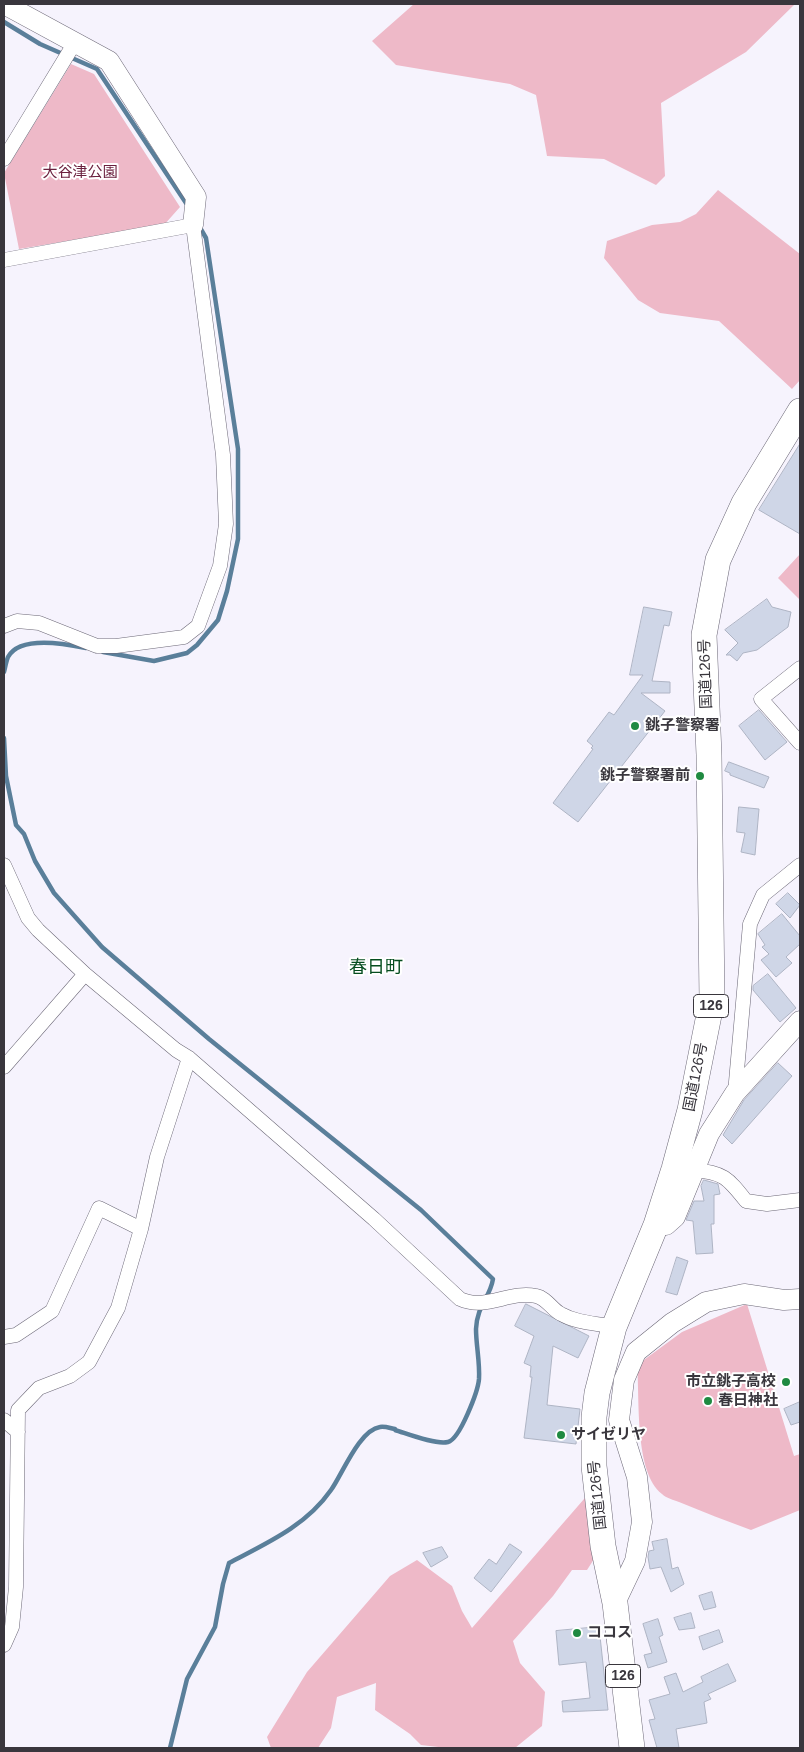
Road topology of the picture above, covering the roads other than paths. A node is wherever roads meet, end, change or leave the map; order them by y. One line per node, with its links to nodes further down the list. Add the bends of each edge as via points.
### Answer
1 (4, 4): 2 (street)
2 (70, 52): 3 (street); 4 (street, via 109,61 196,197)
3 (4, 159)
4 (193, 225): 5 (street); 7 (street, via 223,455 226,524 220,566 198,626 184,637 116,646 97,646 39,623 17,621)
5 (4, 260)
6 (800, 411): 19 (highway, 国道126号 / 126, via 744,503 718,560 704,635 712,1000 690,1110)
7 (4, 626)
8 (800, 668): 9 (street, via 760,699)
9 (800, 743)
10 (4, 865): 12 (street, via 28,918)
11 (800, 865): 16 (street, via 763,895 750,924)
12 (85, 974): 14 (street); 15 (street)
13 (800, 1021): 16 (street)
14 (189, 1058): 20 (street, via 157,1157); 22 (street, via 374,1219 460,1299 486,1304 521,1295 536,1296 559,1314 580,1322)
15 (4, 1067)
16 (735, 1093): 17 (street, via 709,1134)
17 (693, 1170): 18 (street, via 728,1178 746,1201 767,1204); 19 (street, via 675,1217 666,1225)
18 (800, 1200)
19 (656, 1225): 22 (highway, 国道126号 / 126)
20 (141, 1229): 23 (street, via 99,1208 52,1311 16,1335); 25 (street, via 118,1308 89,1362 70,1376 39,1388 18,1410)
21 (800, 1299): 26 (street, via 744,1294 706,1302 672,1323 636,1352 624,1380 619,1420 637,1478 642,1522 635,1561)
22 (614, 1327): 26 (highway, 国道126号 / 126, via 597,1393 593,1442 603,1546)
23 (4, 1337)
24 (4, 1420): 25 (street)
25 (18, 1432): 27 (street, via 16,1587 12,1627)
26 (615, 1604): 28 (highway, 国道126号 / 126)
27 (4, 1645)
28 (632, 1748)

